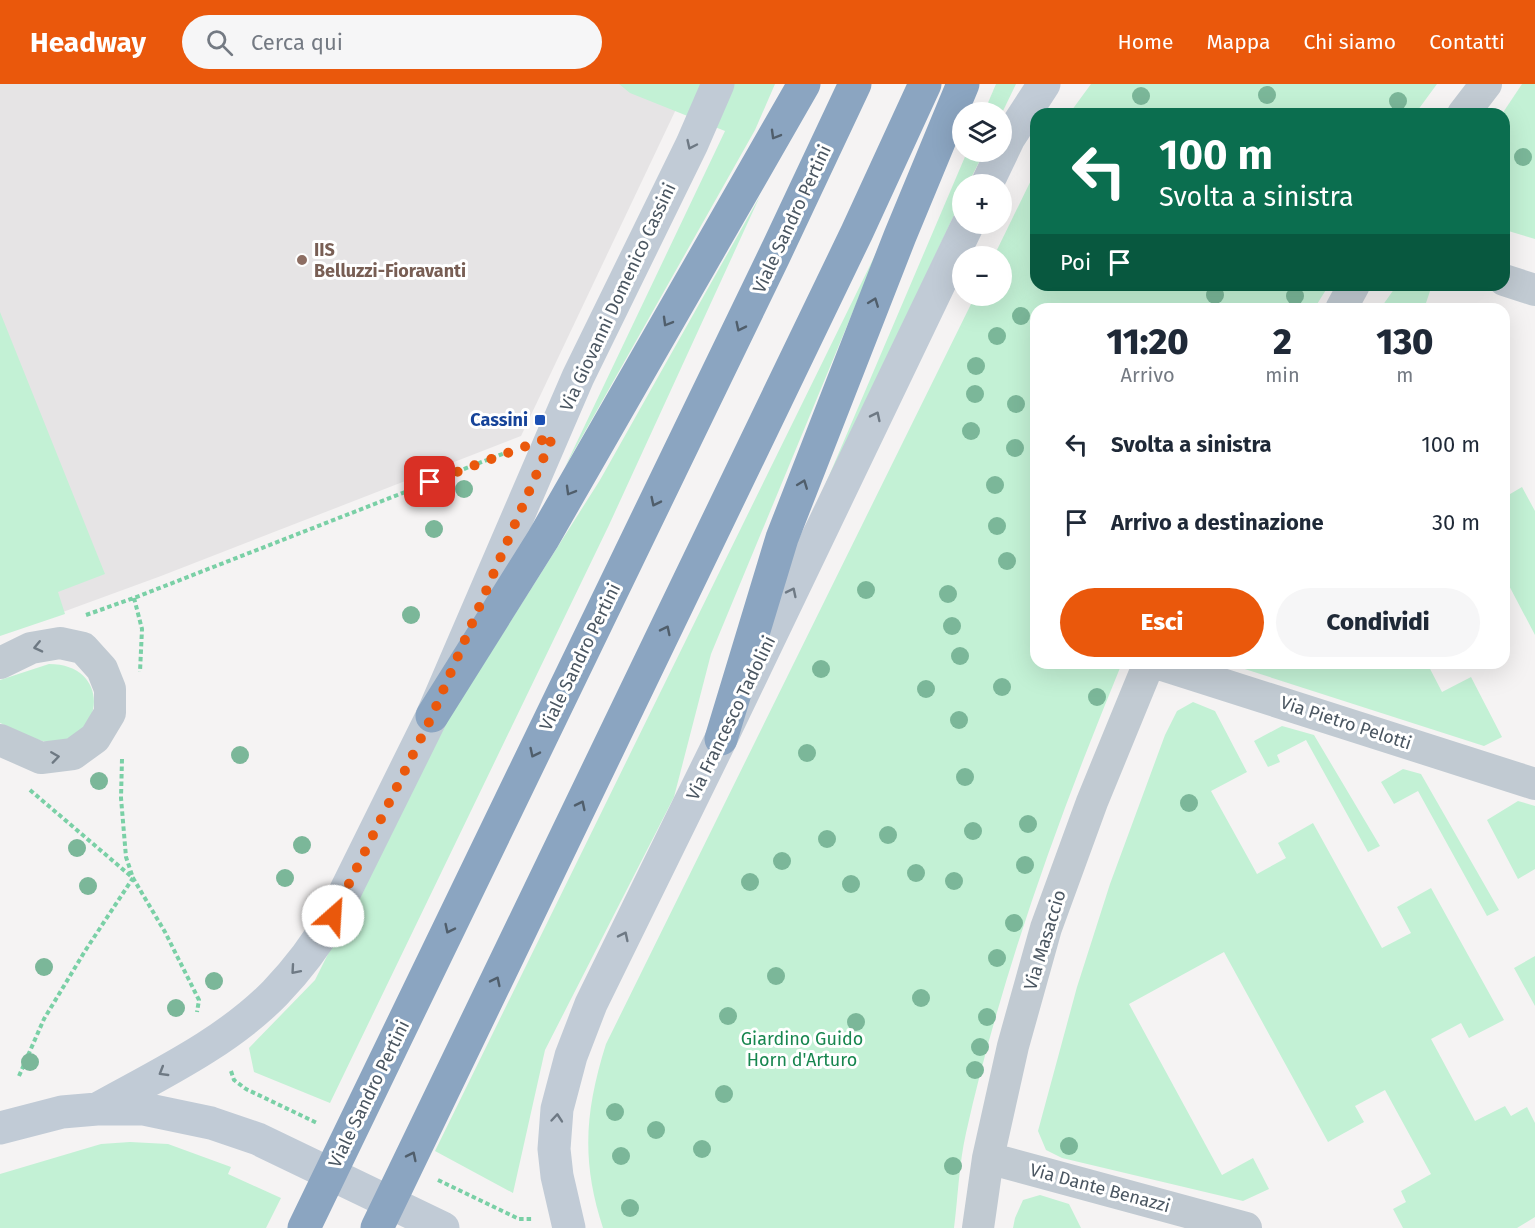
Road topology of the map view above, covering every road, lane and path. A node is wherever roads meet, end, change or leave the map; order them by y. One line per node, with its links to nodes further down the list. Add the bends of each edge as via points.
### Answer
1 (718, 84): 13 (main road, Via Giovanni Domenico Cassini, one-way to 13)
2 (804, 84): 18 (highway, one-way to 18, via 543,539)
3 (855, 84): 32 (highway, Viale Sandro Pertini, one-way to 32)
4 (925, 84): 33 (highway, one-way to 4)
5 (963, 84): 19 (highway, one-way to 5, via 782,538)
6 (1044, 84): 9 (main road, via 1009,138)
7 (1486, 84): 8 (street)
8 (1468, 108)
9 (992, 174)
10 (963, 234): 19 (main road, Via Francesco Tadolini, one-way to 10)
11 (1510, 282): 12 (street)
12 (1535, 290)
13 (553, 436): 14 (path); 18 (main road, Via Giovanni Domenico Cassini)
14 (78, 617)
15 (0, 663): 20 (street, one-way to 15, via 41,758 73,754 95,738 110,713 110,689 102,669 83,648 60,643 31,648)
16 (1147, 669): 31 (street, Via Masaccio, via 1046,928 1013,1046)
17 (1175, 669): 22 (street, Via Pietro Pelotti)
18 (432, 716): 29 (main road, Via Giovanni Domenico Cassini, one-way to 29, via 333,916 296,970 274,994 213,1041)
19 (721, 739): 35 (main road, Via Francesco Tadolini, one-way to 19, via 554,1149 557,1109 571,1056 591,1004)
20 (0, 740)
21 (122, 761): 24 (path, via 126,857)
22 (1535, 784)
23 (26, 786): 24 (path)
24 (133, 878): 25 (path, via 199,1000); 27 (path, via 44,1019)
25 (196, 1016)
26 (228, 1061): 28 (path, via 234,1080)
27 (19, 1076)
28 (246, 1089)
29 (97, 1109): 30 (main road, via 62,1112); 34 (main road, via 144,1109 211,1123 258,1139)
30 (0, 1128)
31 (988, 1158): 36 (street, Via Masaccio); 37 (street, Via Dante Benazzi)
32 (304, 1228)
33 (377, 1228)
34 (444, 1228)
35 (569, 1228)
36 (978, 1228)
37 (1246, 1228)

